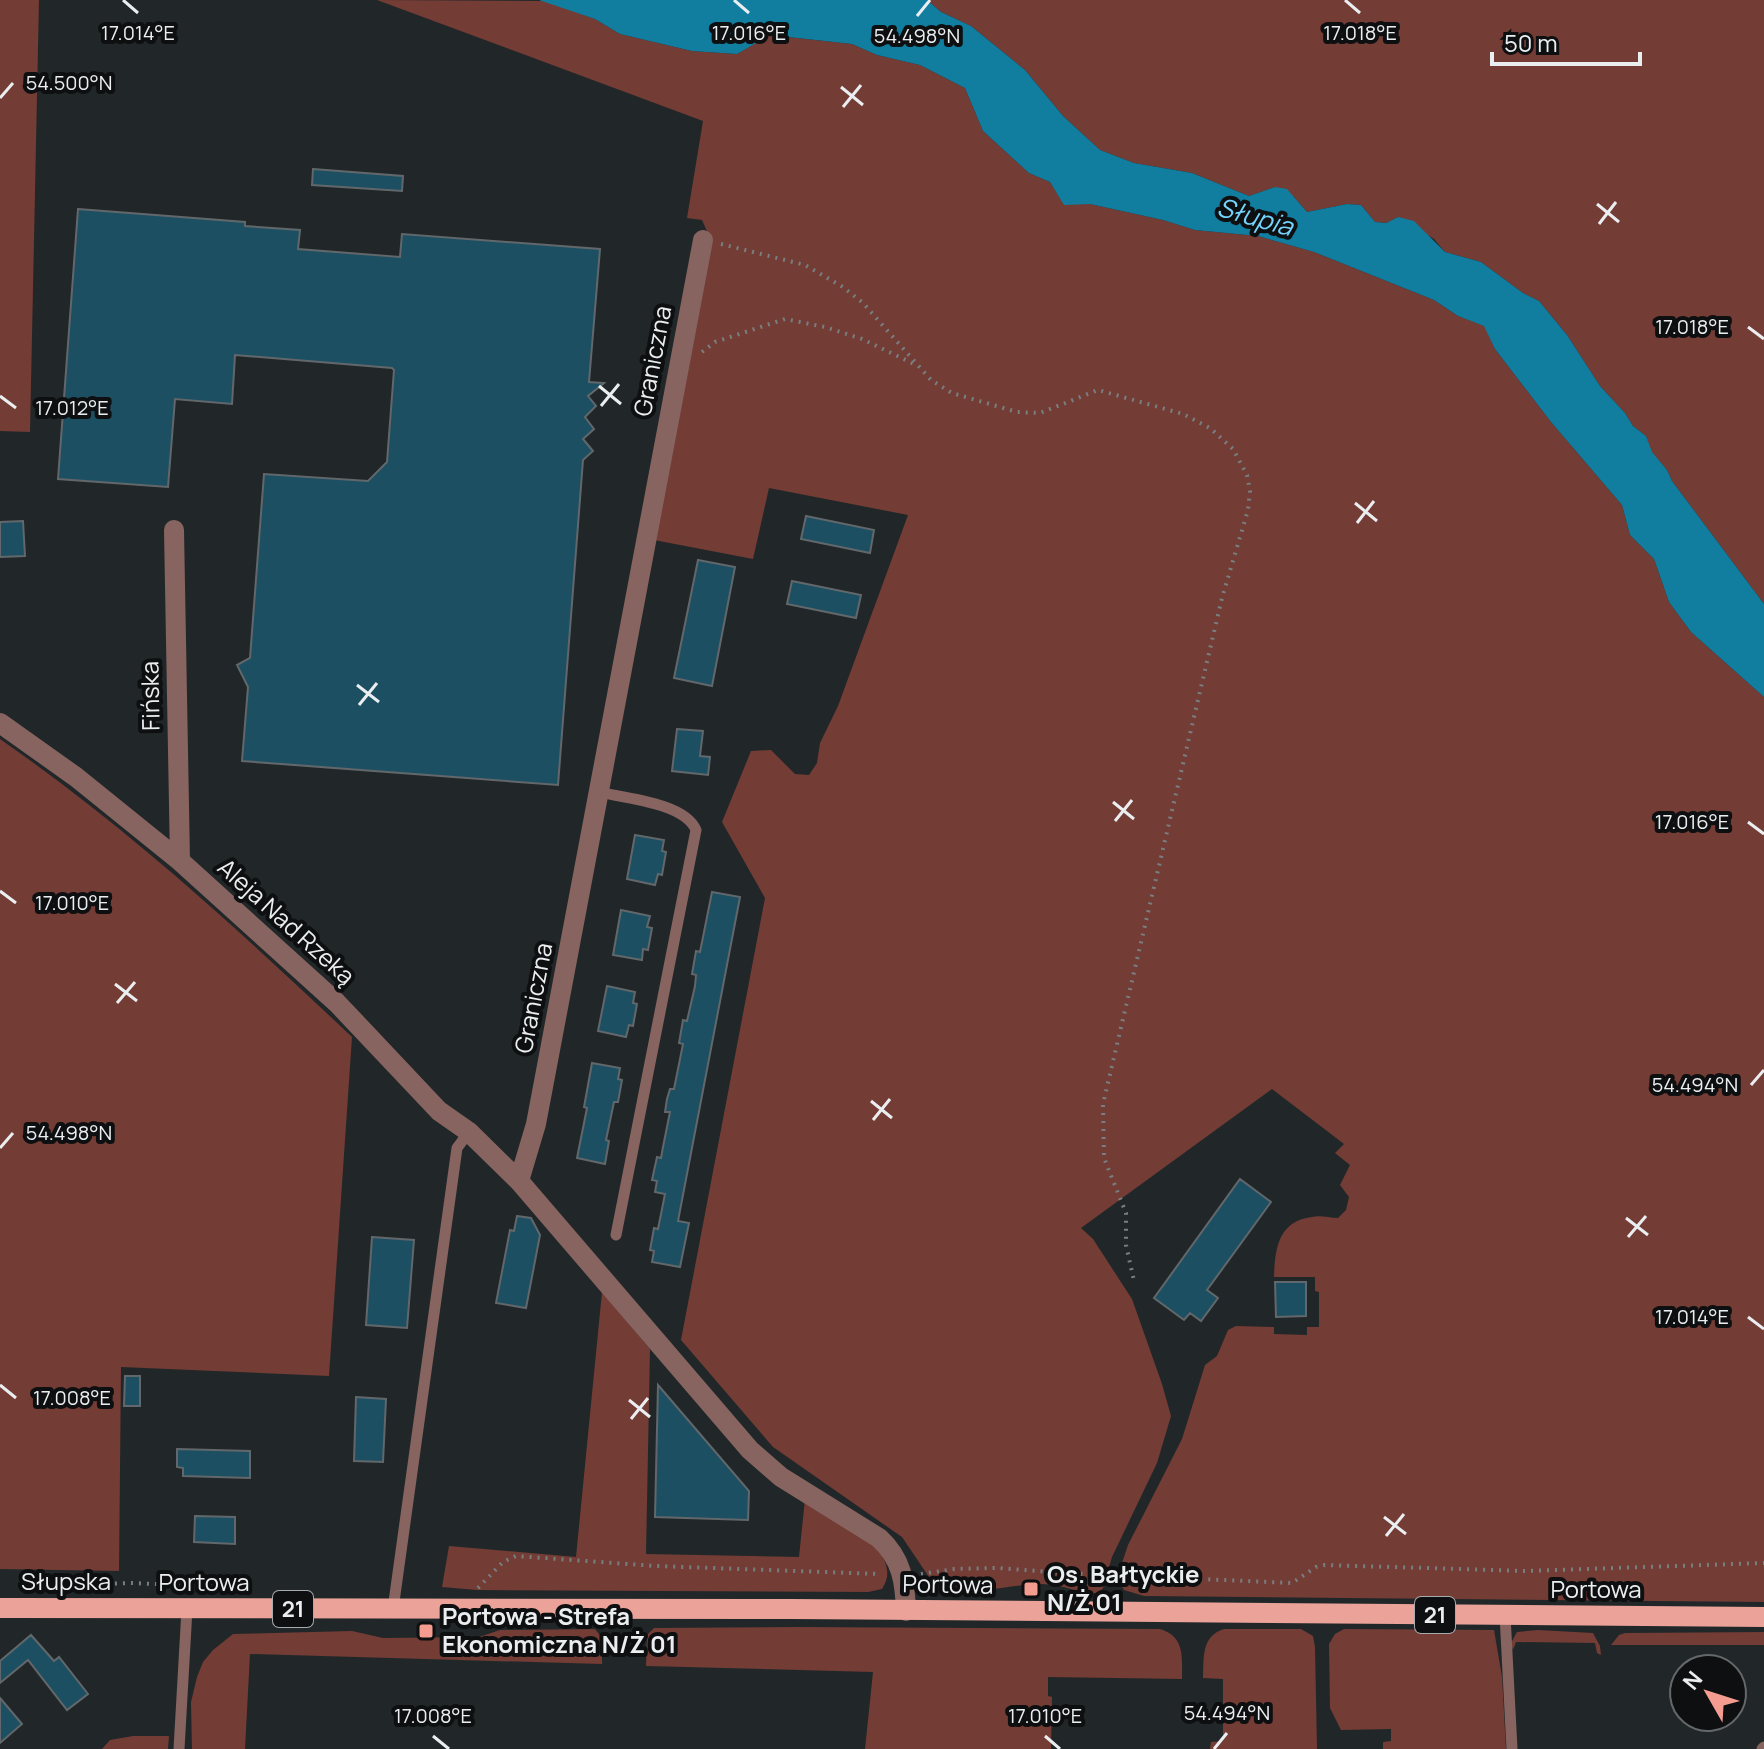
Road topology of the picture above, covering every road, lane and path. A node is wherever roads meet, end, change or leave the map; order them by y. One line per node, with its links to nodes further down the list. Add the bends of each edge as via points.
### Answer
1 (703, 240): 2 (path, via 805,265 843,287); 3 (street, Graniczna)
2 (918, 366): 3 (path, via 862,339 785,319 715,342); 11 (path, via 952,393 1017,412 1040,413 1098,390 1183,414 1226,440 1247,475 1248,510 1218,613 1103,1104 1104,1158 1126,1213)
3 (678, 370): 6 (street, Graniczna)
4 (174, 530): 7 (street, Fińska)
5 (0, 723): 7 (street, Aleja Nad Rzeką)
6 (598, 792): 9 (street, Graniczna, via 536,1124); 10 (lane, via 675,809 696,830)
7 (180, 861): 8 (street, Aleja Nad Rzeką, via 337,1003 439,1111)
8 (469, 1132): 9 (street, Aleja Nad Rzeką); 20 (lane, via 457,1148)
9 (519, 1181): 13 (street, via 750,1450 781,1477 879,1538)
10 (616, 1235)
11 (1134, 1281)
12 (1764, 1563): 13 (path, via 1526,1571 1325,1565 1292,1583 998,1568)
13 (904, 1574): 16 (path, via 516,1556); 21 (street)
14 (27, 1587): 15 (path, via 130,1583)
15 (240, 1588)
16 (471, 1591)
17 (0, 1608): 18 (main road, Słupska / 21)
18 (131, 1608): 19 (main road, Portowa / 21)
19 (187, 1609): 20 (main road, Portowa / 21); 24 (lane)
20 (393, 1609): 21 (main road, Portowa / 21)
21 (906, 1611): 22 (main road, Portowa / 21)
22 (1505, 1615): 23 (main road, Portowa / 21); 25 (lane)
23 (1764, 1617)
24 (179, 1749)
25 (1512, 1749)

